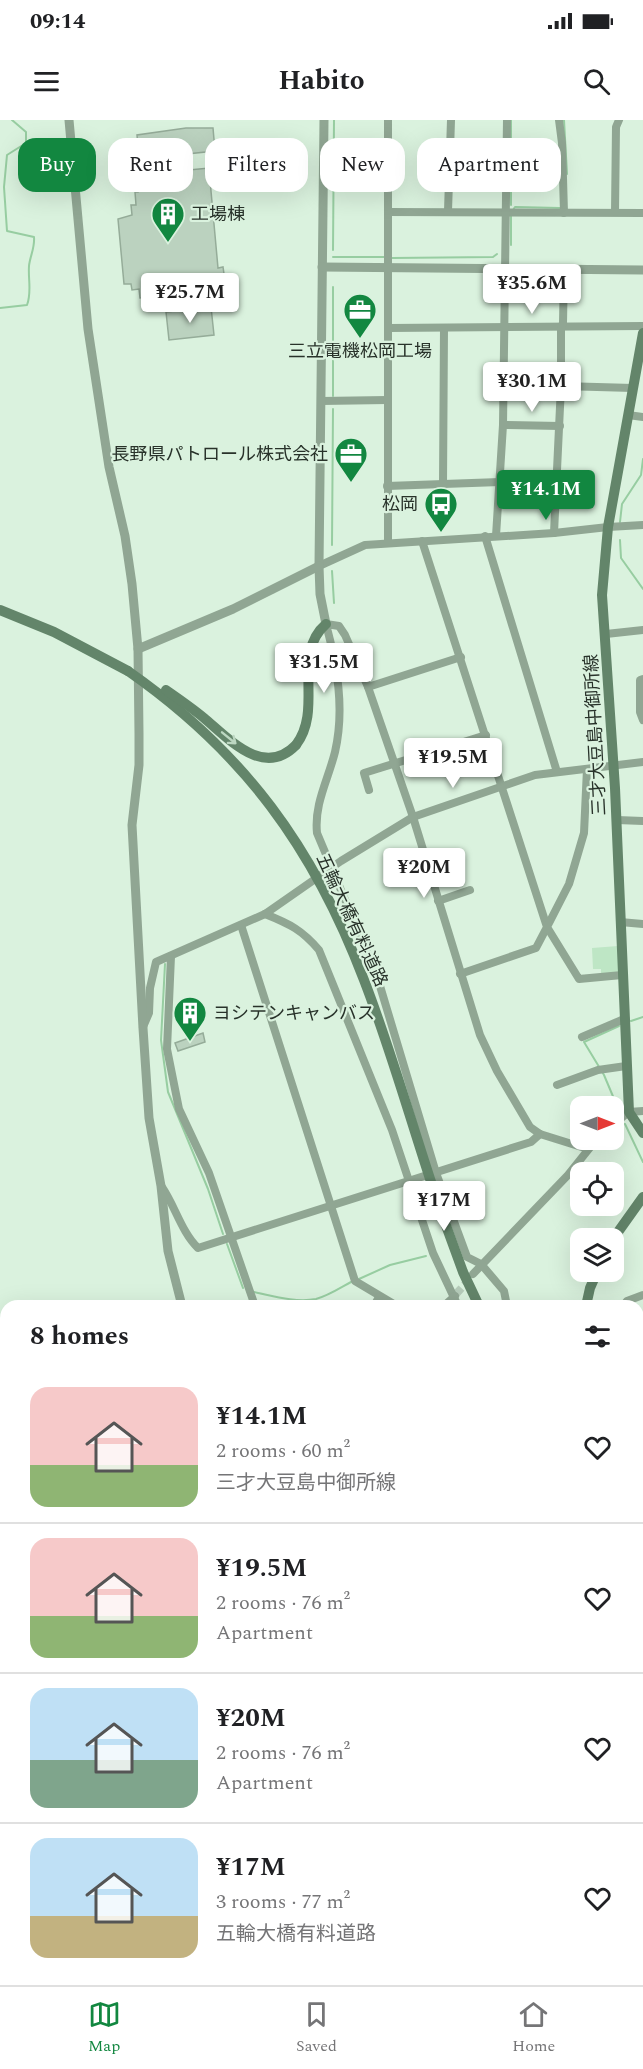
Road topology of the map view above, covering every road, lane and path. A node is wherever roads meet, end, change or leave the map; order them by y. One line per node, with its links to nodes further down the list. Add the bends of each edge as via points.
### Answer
1 (69, 120): 48 (street, via 88,329 109,466 125,536)
2 (324, 120): 15 (street)
3 (388, 120): 9 (street)
4 (451, 120): 8 (street)
5 (507, 120): 11 (street)
6 (559, 120): 12 (street)
7 (619, 120): 10 (street)
8 (448, 211): 9 (street); 11 (street)
9 (388, 212): 14 (street)
10 (615, 212): 12 (street); 13 (street)
11 (506, 213): 12 (street); 16 (street)
12 (564, 213)
13 (643, 213)
14 (388, 266): 15 (street); 16 (street); 20 (street)
15 (322, 267): 28 (street)
16 (504, 268): 17 (street); 22 (street)
17 (564, 269): 18 (street); 23 (street)
18 (643, 270)
19 (643, 326): 23 (street)
20 (389, 328): 21 (street); 27 (street)
21 (444, 328): 22 (street); 34 (street)
22 (504, 328): 23 (street); 31 (street)
23 (561, 328): 25 (street)
24 (643, 333): 26 (main road, 三才大豆島中御所線)
25 (561, 386): 26 (street); 32 (street)
26 (633, 388): 29 (main road, 三才大豆島中御所線)
27 (387, 400): 28 (street); 35 (street)
28 (321, 401): 43 (street)
29 (628, 415): 30 (street); 37 (main road, 三才大豆島中御所線)
30 (643, 417)
31 (503, 425): 32 (street); 33 (street)
32 (560, 426): 38 (street)
33 (500, 482): 34 (street); 40 (street)
34 (443, 484): 35 (street)
35 (387, 486): 42 (street)
36 (643, 525): 37 (street)
37 (608, 527): 38 (street); 47 (main road, 三才大豆島中御所線, via 602,571)
38 (554, 533): 40 (street)
39 (485, 536): 40 (street); 41 (street); 59 (street)
40 (496, 536)
41 (422, 541): 42 (street); 49 (street)
42 (388, 542): 43 (street, via 365,545)
43 (319, 566): 45 (street); 48 (street)
44 (0, 610): 50 (main road, 五輪大橋有料道路, via 54,632)
45 (326, 624): 50 (main road, one-way to 45, bridge, via 178,698 241,749 272,759 296,745 303,734 308,718 312,640); 52 (street, via 339,626 345,634); 65 (street, via 338,677 338,732 336,751 315,817)
46 (643, 630): 47 (street)
47 (606, 634): 57 (main road, 三才大豆島中御所線)
48 (138, 650): 77 (street, via 139,765 132,825)
49 (461, 657): 52 (street); 54 (street)
50 (128, 671): 106 (main road, 五輪大橋有料道路, bridge, via 177,707 224,750 267,801 336,913 364,978 440,1209)
51 (643, 679): 53 (street)
52 (368, 687): 56 (street)
53 (643, 720)
54 (486, 735): 56 (street); 60 (street)
55 (643, 762): 57 (street)
56 (394, 763): 61 (street, via 364,772); 62 (street)
57 (614, 767): 58 (street); 63 (main road, 三才大豆島中御所線)
58 (587, 769): 59 (street); 72 (street, via 584,833 569,884)
59 (557, 772): 60 (street)
60 (502, 786): 62 (street); 72 (street)
61 (369, 790)
62 (413, 817): 65 (street); 67 (street)
63 (617, 820): 64 (street); 69 (main road, 三才大豆島中御所線)
64 (643, 821)
65 (332, 868): 68 (street); 88 (street, via 377,976)
66 (470, 890): 67 (street)
67 (438, 901): 74 (street)
68 (265, 915): 71 (street); 89 (street, via 306,934 319,950)
69 (621, 922): 70 (street); 75 (main road, 三才大豆島中御所線)
70 (643, 924)
71 (241, 925): 73 (street); 92 (street)
72 (547, 927): 74 (street, via 536,948); 75 (street, via 579,979)
73 (171, 956): 77 (street, via 156,962); 94 (street, via 166,1035 179,1109 209,1173)
74 (460, 974): 85 (street, via 480,1035 497,1071 530,1127)
75 (622, 975): 76 (main road, 三才大豆島中御所線)
76 (624, 1019): 78 (street); 79 (main road, 三才大豆島中御所線)
77 (143, 1028): 90 (street, via 149,1118)
78 (582, 1037)
79 (626, 1066): 80 (street); 82 (main road, 三才大豆島中御所線)
80 (557, 1085)
81 (643, 1111): 82 (street)
82 (629, 1112): 83 (street); 84 (main road, 三才大豆島中御所線)
83 (624, 1116)
84 (643, 1133)
85 (540, 1134): 86 (street); 88 (street, via 531,1142)
86 (570, 1143)
87 (587, 1150): 95 (street)
88 (436, 1173): 89 (street); 95 (street, via 467,1257)
89 (409, 1182): 92 (street); 98 (street, via 433,1253)
90 (161, 1186): 94 (street, via 198,1248); 100 (street, via 168,1251)
91 (643, 1197): 93 (main road)
92 (331, 1206): 94 (street); 99 (street, via 355,1281)
93 (622, 1228)
94 (232, 1238): 101 (street)
95 (482, 1264): 96 (street); 107 (street, via 504,1291)
96 (473, 1274)
97 (593, 1282): 108 (main road)
98 (455, 1296): 104 (street); 105 (street)
99 (379, 1297): 102 (street); 103 (street)
100 (180, 1300)
101 (253, 1300)
102 (377, 1300)
103 (385, 1300)
104 (451, 1300)
105 (456, 1300)
106 (476, 1300)
107 (506, 1300)
108 (587, 1300)

